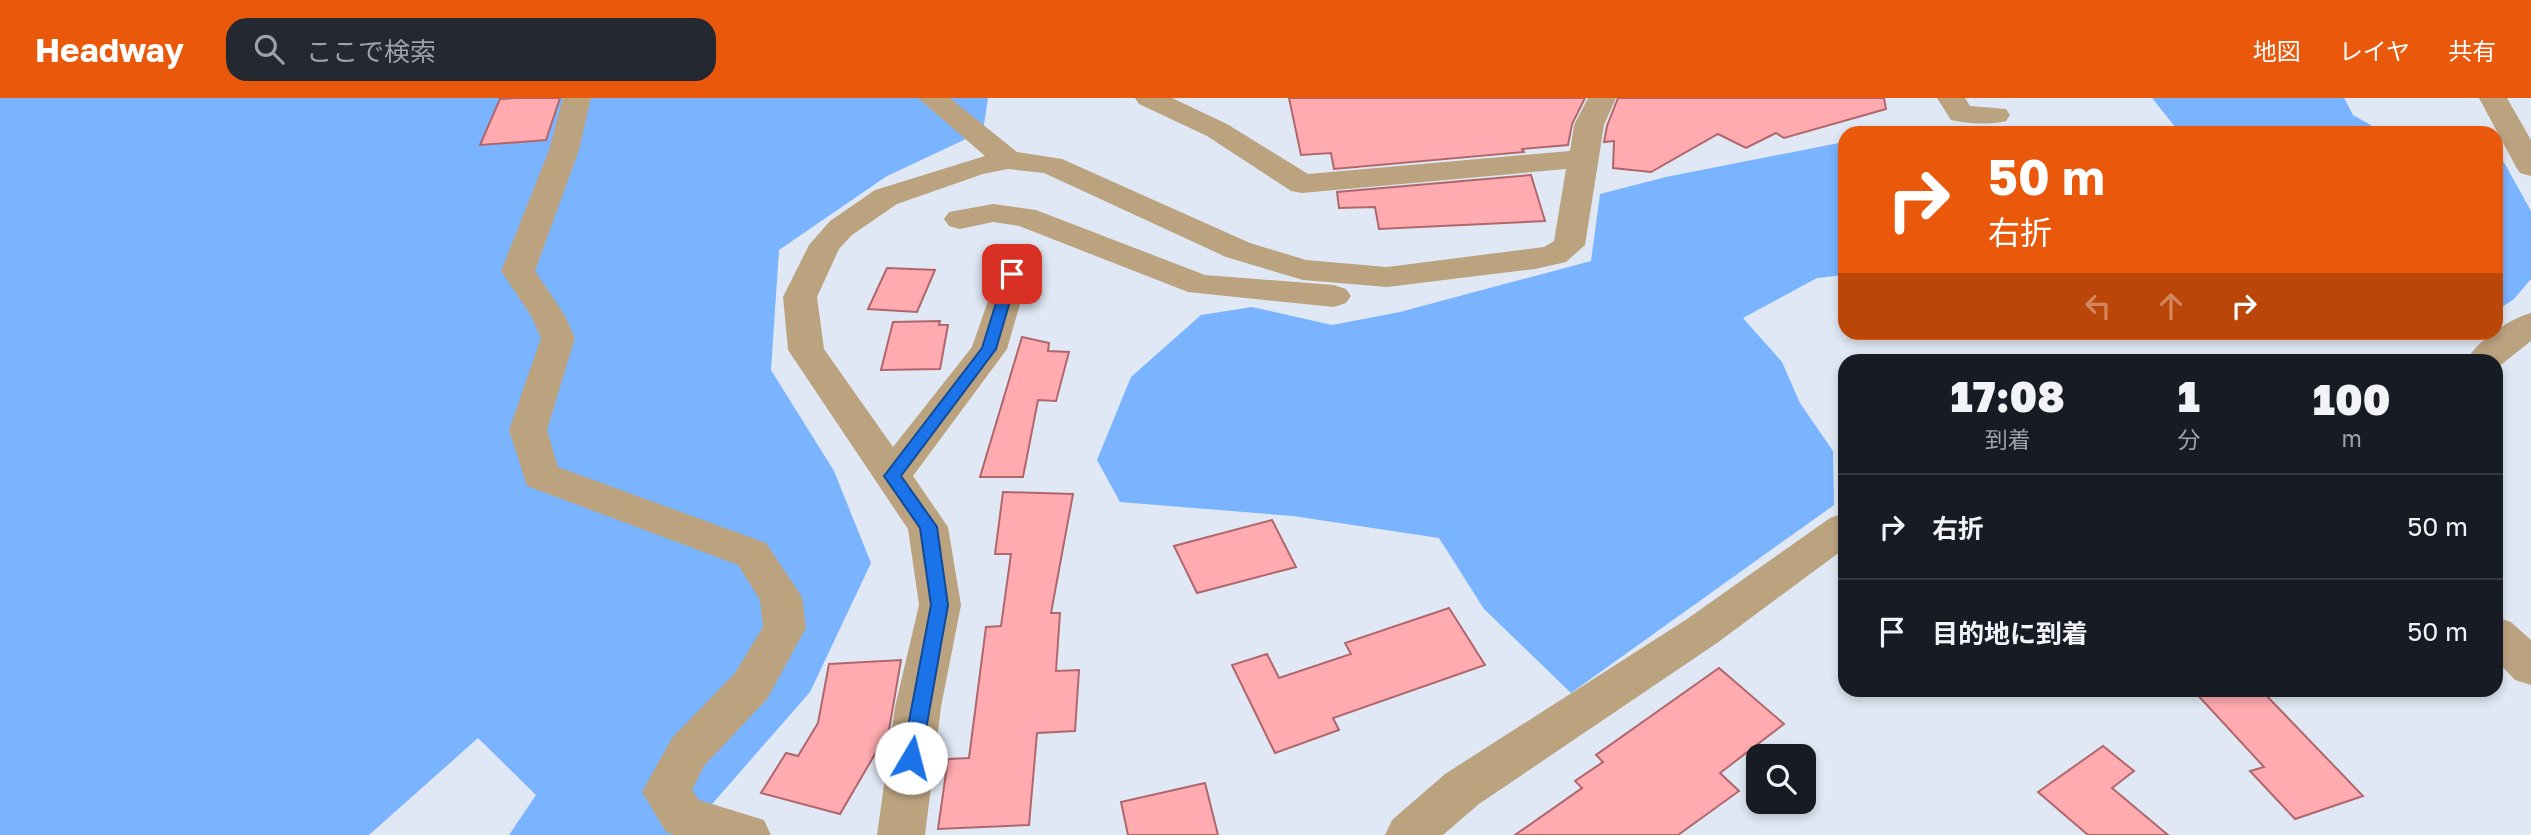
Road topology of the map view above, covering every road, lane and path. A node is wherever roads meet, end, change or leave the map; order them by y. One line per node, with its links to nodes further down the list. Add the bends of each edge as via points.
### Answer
1 (577, 98): 18 (street, via 564,150 518,271 558,338 528,430 541,476 752,554 781,597 785,628 751,686 688,752 666,792 683,817)
2 (932, 98): 9 (street)
3 (1149, 98): 8 (street, via 1217,130 1302,184)
4 (1602, 98): 8 (street, via 1589,125)
5 (1951, 98): 7 (street, via 1961,114)
6 (2493, 98): 10 (street)
7 (1996, 115)
8 (1583, 159): 12 (street, via 1569,245 1562,250 1535,259)
9 (1009, 160): 12 (street, via 1051,165 1238,250 1303,270 1387,276); 14 (street, via 886,197 850,220 825,245 800,297 807,351)
10 (2531, 167)
11 (960, 219): 12 (street, via 993,213 1025,217 1200,285 1384,301 1409,293)
12 (1411, 272)
13 (1012, 274): 14 (street, via 989,349)
14 (892, 476): 19 (street, via 928,527 940,605 918,707)
15 (1838, 532): 20 (street, via 1702,631 1462,789)
16 (2503, 641): 17 (street)
17 (2531, 667)
18 (747, 835)
19 (901, 835)
20 (1409, 835)

